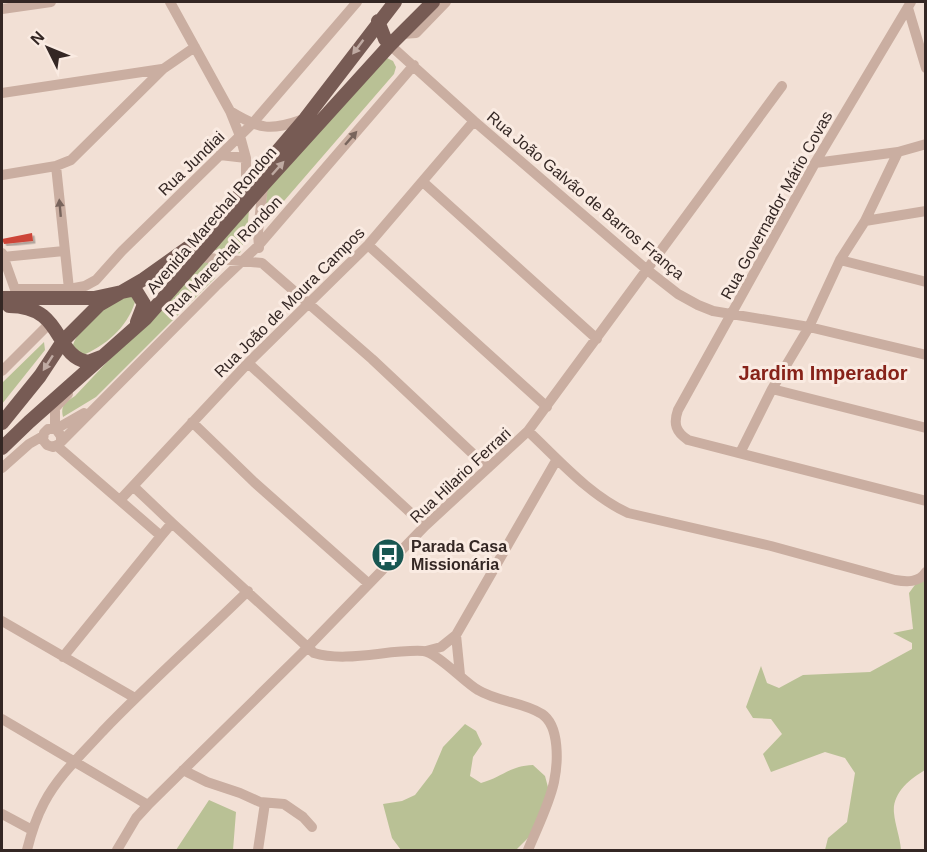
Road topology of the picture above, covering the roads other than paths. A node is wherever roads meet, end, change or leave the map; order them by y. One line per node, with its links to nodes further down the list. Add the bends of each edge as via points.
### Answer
1 (51, 2): 7 (street)
2 (170, 2): 11 (street)
3 (357, 2): 17 (street, Rua Jundiai)
4 (433, 2): 9 (main road, Avenida Marechal Rondon)
5 (446, 2): 9 (street, via 416,33)
6 (909, 5): 13 (street); 28 (street, Rua Governador Mário Covas)
7 (2, 9)
8 (387, 9): 9 (main road, via 389,26); 10 (main road, via 385,39); 19 (main road, Avenida Marechal Rondon, one-way to 19)
9 (402, 34): 10 (main road, Avenida Marechal Rondon)
10 (390, 45): 12 (street, Rua João Galvão de Barros França); 32 (main road, Avenida Marechal Rondon, one-way to 10)
11 (195, 47): 14 (street); 18 (street)
12 (414, 65): 20 (street, Rua João Galvão de Barros França); 36 (street, Rua Marechal Rondon, one-way to 12)
13 (926, 68)
14 (163, 69): 16 (street); 29 (street, via 71,160)
15 (782, 86): 46 (street, Rua Hilario Ferrari)
16 (2, 93)
17 (276, 97): 21 (street, Rua Jundiai); 22 (street, via 271,110)
18 (230, 111): 21 (street); 23 (street)
19 (305, 119): 22 (street); 33 (main road, Avenida Marechal Rondon)
20 (474, 121): 31 (street, Rua João de Moura Campos); 46 (street, Rua João Galvão de Barros França)
21 (252, 124): 22 (street); 23 (street, Rua Jundiai)
22 (273, 127)
23 (240, 136): 26 (street, Rua Jundiai); 27 (street)
24 (926, 144): 25 (street)
25 (898, 152): 28 (street); 37 (street)
26 (220, 155): 27 (street); 48 (street, Rua Jundiai, via 96,280)
27 (246, 158): 33 (street)
28 (815, 163): 54 (street, Rua Governador Mário Covas)
29 (56, 166): 30 (street); 40 (street, one-way to 29)
30 (2, 175)
31 (423, 182): 38 (street, Rua João de Moura Campos); 58 (street)
32 (263, 185): 35 (street); 42 (main road, Avenida Marechal Rondon)
33 (246, 188): 49 (main road, Avenida Marechal Rondon, via 189,247)
34 (926, 211): 37 (street)
35 (260, 215): 36 (street, via 264,221); 39 (street)
36 (282, 219): 39 (street, Rua Marechal Rondon)
37 (865, 221): 43 (street)
38 (368, 245): 52 (street, Rua João de Moura Campos); 66 (street)
39 (258, 246): 44 (street, Rua Marechal Rondon); 45 (street)
40 (64, 251): 41 (street); 48 (street)
41 (2, 255): 50 (street)
42 (198, 257): 44 (street); 57 (main road, Avenida Marechal Rondon)
43 (840, 260): 47 (street); 56 (street)
44 (243, 261): 45 (street); 67 (street, Rua Marechal Rondon)
45 (262, 263): 52 (street)
46 (646, 269): 54 (street, Rua João Galvão de Barros França, via 698,305); 58 (street, Rua Hilario Ferrari)
47 (926, 282)
48 (69, 289): 50 (street, Rua Jundiai)
49 (118, 293): 50 (main road, via 94,298); 57 (main road, via 136,291 143,300); 59 (main road, Avenida Marechal Rondon, via 99,305)
50 (16, 294): 51 (main road)
51 (2, 298)
52 (307, 305): 62 (street, Rua João de Moura Campos); 79 (street, via 372,359)
53 (2, 306): 55 (main road, via 28,308)
54 (731, 314): 56 (street, Rua João Galvão de Barros França); 76 (street, Rua Governador Mário Covas, via 678,410 675,427 688,440)
55 (51, 322): 59 (main road); 63 (street)
56 (809, 327): 61 (street, Rua João Galvão de Barros França); 65 (street)
57 (134, 329): 60 (main road, Avenida Marechal Rondon)
58 (597, 339): 66 (street, Rua Hilario Ferrari)
59 (63, 341): 60 (main road, via 82,360 88,362); 69 (main road, Avenida Marechal Rondon, one-way to 69)
60 (105, 355): 64 (main road, Avenida Marechal Rondon)
61 (926, 355)
62 (248, 363): 68 (street, Rua João de Moura Campos); 84 (street)
63 (2, 371)
64 (84, 374): 71 (street, via 56,408); 75 (main road, Avenida Marechal Rondon)
65 (772, 388): 70 (street); 76 (street)
66 (547, 407): 72 (street, Rua Hilario Ferrari)
67 (94, 408): 71 (street); 74 (street, Rua Marechal Rondon)
68 (192, 422): 80 (street, Rua João de Moura Campos); 87 (street)
69 (2, 423)
70 (926, 428)
71 (56, 429): 73 (street, via 48,429); 74 (street, via 62,436)
72 (528, 431): 77 (street); 79 (street, Rua Hilario Ferrari)
73 (43, 436): 74 (street, via 47,445); 78 (street)
74 (59, 444): 81 (street)
75 (2, 448)
76 (740, 453): 82 (street)
77 (557, 459): 86 (street, via 593,492 628,513 903,581 920,578); 90 (street)
78 (2, 468)
79 (488, 468): 84 (street, Rua Hilario Ferrari)
80 (133, 486): 81 (street, Rua João de Moura Campos); 83 (street)
81 (120, 500): 85 (street)
82 (926, 501)
83 (172, 523): 85 (street); 88 (street)
84 (426, 526): 87 (street, Rua Hilario Ferrari)
85 (161, 536): 93 (street)
86 (926, 572)
87 (369, 584): 91 (street, Rua Hilario Ferrari)
88 (248, 591): 91 (street); 95 (street)
89 (2, 621): 93 (street)
90 (456, 635): 92 (street, via 441,647); 94 (street)
91 (307, 647): 92 (street, via 330,656); 98 (street, Rua Hilario Ferrari)
92 (426, 651): 94 (street)
93 (63, 657): 95 (street)
94 (460, 675): 107 (street, via 491,698 533,710 553,726 554,780)
95 (135, 698): 97 (street)
96 (2, 718): 97 (street)
97 (74, 761): 100 (street); 103 (street, via 45,801)
98 (183, 770): 99 (street); 100 (street, Rua Hilario Ferrari)
99 (265, 803): 102 (street, via 284,804); 106 (street)
100 (148, 805): 105 (street, Rua Hilario Ferrari)
101 (2, 814): 103 (street)
102 (312, 827)
103 (32, 830): 104 (street)
104 (27, 850)
105 (117, 850)
106 (258, 850)
107 (528, 850)

